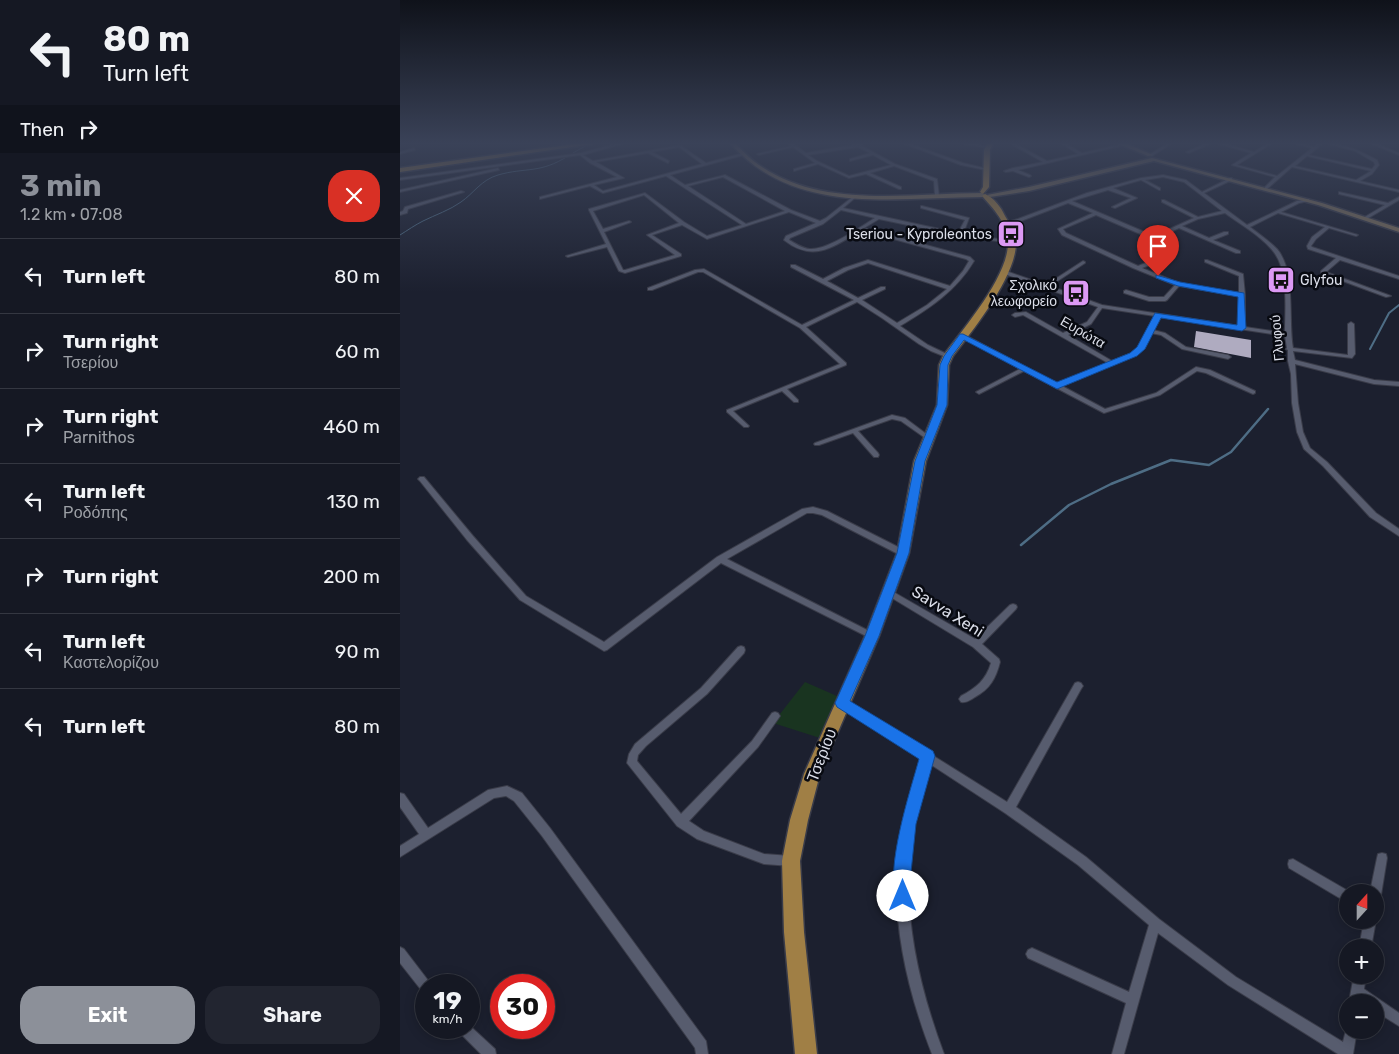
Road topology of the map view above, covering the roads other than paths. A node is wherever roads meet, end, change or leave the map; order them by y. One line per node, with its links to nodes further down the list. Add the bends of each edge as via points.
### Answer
1 (456, 193): 24 (street)
2 (559, 193): 15 (street)
3 (695, 193): 38 (street)
4 (756, 193): 26 (street)
5 (840, 193): 13 (street)
6 (998, 193): 12 (street)
7 (1094, 193): 19 (street, Γλυφού)
8 (1122, 193): 23 (street, via 1135,198)
9 (1202, 193): 27 (street, Γλυφού)
10 (1280, 193): 17 (street)
11 (1340, 193): 21 (street)
12 (987, 194): 14 (street); 37 (main road)
13 (855, 196): 14 (street); 25 (street)
14 (937, 196)
15 (541, 198)
16 (1399, 198): 21 (street)
17 (1298, 200): 28 (street); 33 (street, via 1308,200)
18 (1163, 201): 32 (street)
19 (1070, 202): 29 (street); 37 (street, Γλυφού)
20 (400, 203): 24 (street)
21 (1386, 204): 33 (street)
22 (922, 207): 46 (street, via 967,219)
23 (1114, 207)
24 (406, 208): 30 (street)
25 (841, 209): 31 (street); 35 (street)
26 (789, 211): 35 (street); 38 (street)
27 (1226, 212): 32 (street); 40 (street, Γλυφού)
28 (1278, 212): 40 (street); 41 (street)
29 (1097, 213): 39 (street, via 1154,238); 58 (street, via 1060,229 1064,234)
30 (400, 214)
31 (879, 217): 42 (street); 46 (street)
32 (1198, 218): 39 (street)
33 (1365, 219): 43 (street)
34 (629, 222): 44 (street)
35 (822, 222): 42 (street, via 786,239 806,250 820,249)
36 (682, 223): 38 (street, via 707,238); 44 (street, via 645,194 590,210); 50 (street, via 649,236 679,255 625,272 621,271)
37 (1006, 223): 49 (main road)
38 (745, 226)
39 (1180, 227): 48 (street)
40 (1246, 227): 80 (street, Γλυφού, via 1276,251 1283,265 1287,282)
41 (1327, 228): 47 (street); 53 (street, via 1309,246)
42 (862, 229): 65 (street, via 970,259 971,263)
43 (1399, 230)
44 (601, 231): 50 (street)
45 (1226, 233): 48 (street)
46 (960, 235): 49 (street)
47 (1356, 235)
48 (1208, 240): 51 (street)
49 (1012, 242): 59 (main road, Τσερίου)
50 (608, 245): 52 (street)
51 (1238, 252)
52 (568, 256)
53 (1339, 258): 60 (street); 69 (street, via 1323,272)
54 (1158, 260): 58 (street)
55 (1207, 260): 68 (street, via 1241,275)
56 (1082, 262): 63 (street)
57 (793, 266): 61 (street)
58 (1138, 268): 62 (street)
59 (1004, 272): 63 (street); 81 (main road, Τσερίου)
60 (1399, 278)
61 (824, 281): 65 (street, via 868,261); 70 (street)
62 (1178, 284): 67 (street, via 1165,299 1149,299); 68 (street)
63 (1046, 287): 71 (street)
64 (883, 288): 70 (street)
65 (950, 288): 75 (street, via 933,304)
66 (650, 289): 76 (street, via 704,270)
67 (1126, 292)
68 (1242, 295): 77 (street)
69 (1388, 296)
70 (857, 301): 75 (street); 76 (street)
71 (1101, 306): 73 (street); 79 (street, via 1088,322)
72 (1015, 315): 79 (street, Ευρώτα, via 1024,313)
73 (1158, 315): 77 (street); 78 (street)
74 (1351, 324): 82 (street, via 1350,357)
75 (896, 326): 83 (street, via 924,347)
76 (802, 328): 90 (street, via 844,364)
77 (1242, 328): 80 (street)
78 (1150, 331): 84 (street, via 1163,334 1184,348); 86 (street, via 1140,349 1126,359)
79 (1064, 335): 86 (street, Ευρώτα)
80 (1288, 335): 82 (street, Γλυφού)
81 (963, 336): 83 (main road, Τσερίου); 87 (street)
82 (1289, 349): 85 (street, Γλυφού)
83 (948, 356): 96 (main road, Τσερίου, via 944,365 942,405)
84 (1228, 358)
85 (1291, 361): 88 (street, via 1374,382); 100 (street, Γλυφού, via 1300,432 1307,449 1373,515)
86 (1112, 363): 89 (street)
87 (1024, 369): 89 (street); 91 (street)
88 (1399, 384)
89 (1057, 386): 92 (street, via 1104,411 1158,394 1196,369 1208,371)
90 (783, 389): 93 (street); 94 (street, via 729,411)
91 (979, 392)
92 (1253, 392)
93 (796, 401)
94 (746, 426)
95 (854, 431): 96 (street, via 898,417); 97 (street); 98 (street)
96 (930, 439): 101 (main road, Τσερίου, via 920,461)
97 (817, 444)
98 (876, 455)
99 (422, 479): 102 (street, via 524,598 604,647)
100 (1399, 533)
101 (903, 553): 102 (street, via 814,510 805,511); 103 (main road, Τσερίου)
102 (720, 560): 105 (street)
103 (890, 593): 105 (main road, Τσερίου); 106 (street, Savva Xeni)
104 (1012, 607): 106 (street)
105 (872, 636): 110 (main road, Τσερίου)
106 (976, 644): 109 (street, Savva Xeni, via 996,662 986,685)
107 (741, 650): 115 (street, via 704,691 643,743 632,758 632,763)
108 (1078, 686): 114 (street)
109 (964, 700)
110 (842, 703): 112 (street); 119 (main road, Τσερίου, via 812,774)
111 (775, 716): 115 (street, via 755,744)
112 (928, 756): 114 (street); 136 (street, via 908,824 902,882 907,941 925,1024)
113 (400, 798): 116 (street)
114 (1009, 809): 123 (street, via 1082,861)
115 (681, 822): 119 (street, via 701,835 764,859)
116 (426, 834): 117 (street); 134 (street, via 492,793 507,791 518,797 701,1046)
117 (400, 852)
118 (1382, 858): 121 (street)
119 (792, 861): 135 (main road, Τσερίου, via 794,932)
120 (1293, 864): 122 (street)
121 (1377, 884)
122 (1339, 892)
123 (1155, 923): 127 (street); 132 (street, via 1232,981)
124 (400, 952): 126 (street)
125 (1032, 954): 127 (street)
126 (416, 974)
127 (1134, 1000): 137 (street)
128 (1384, 1010): 129 (street)
129 (1399, 1020)
130 (474, 1039): 133 (street)
131 (1349, 1039): 132 (street)
132 (1347, 1053)
133 (490, 1054)
134 (702, 1054)
135 (806, 1054)
136 (938, 1054)
137 (1118, 1054)

